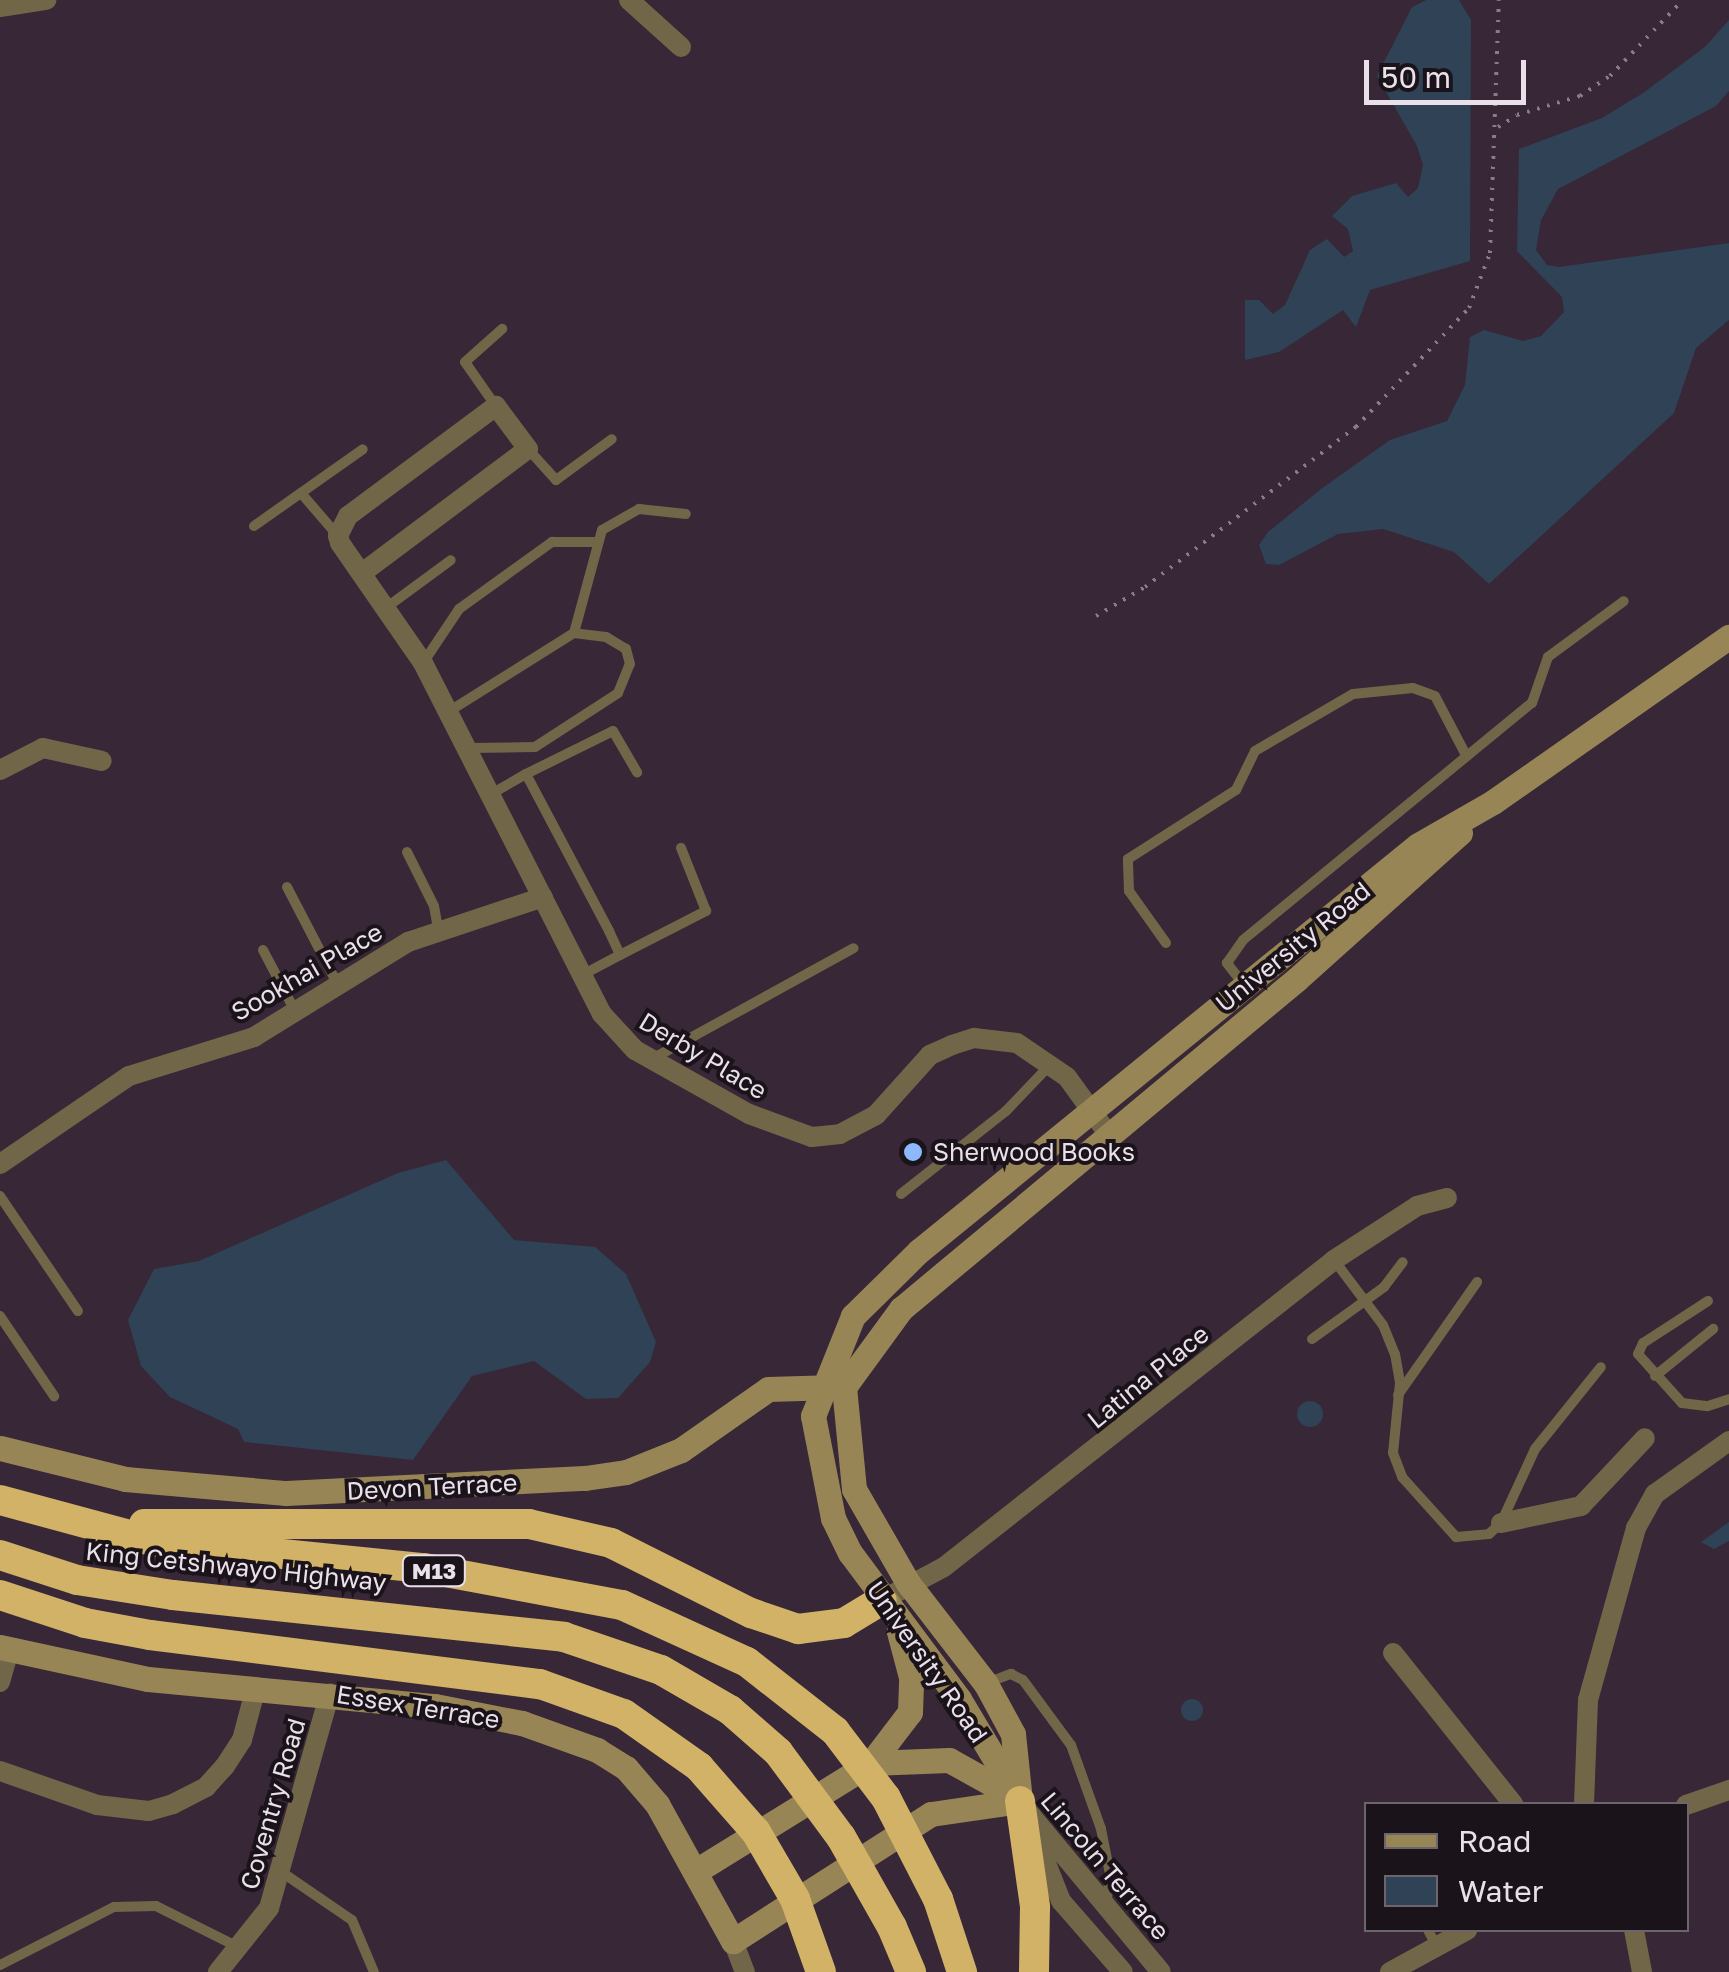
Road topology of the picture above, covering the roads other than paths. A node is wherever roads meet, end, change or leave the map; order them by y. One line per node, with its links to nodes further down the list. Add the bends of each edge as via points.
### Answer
1 (46, 0): 3 (street)
2 (629, 0): 4 (street)
3 (0, 8)
4 (681, 47)
5 (502, 329): 6 (lane, via 465,362)
6 (496, 406): 9 (street); 13 (street, via 348,516)
7 (612, 439): 9 (lane, via 556,480)
8 (364, 449): 10 (lane)
9 (528, 450): 16 (street)
10 (301, 493): 12 (lane); 13 (lane)
11 (686, 514): 14 (lane, via 639,509 610,524)
12 (254, 526)
13 (338, 536): 16 (street, Derby Place)
14 (595, 542): 19 (lane, via 584,614); 21 (lane, via 552,542 459,608)
15 (451, 560): 18 (lane)
16 (362, 573): 18 (street, Derby Place)
17 (1624, 601): 24 (lane, via 1548,656 1532,704)
18 (388, 607): 21 (street, Derby Place)
19 (574, 633): 22 (lane); 23 (lane, via 606,637 626,649 630,664 618,694 534,747)
20 (1729, 637): 30 (street, University Road)
21 (422, 663): 22 (street, Derby Place)
22 (448, 712): 23 (street, Derby Place)
23 (466, 748): 29 (street, Derby Place)
24 (1466, 755): 36 (lane, via 1434,696 1414,688 1352,694 1254,752 1236,790 1128,859 1129,891); 42 (lane, via 1243,940 1227,963)
25 (102, 762): 26 (street, via 42,748)
26 (0, 770)
27 (637, 772): 28 (lane, via 618,734 610,732)
28 (526, 774): 29 (lane); 39 (lane)
29 (490, 794): 34 (street, Derby Place)
30 (1493, 802): 42 (street, University Road, via 1418,845); 43 (street, University Road)
31 (680, 848): 39 (lane, via 706,911)
32 (407, 852): 35 (lane)
33 (287, 887): 41 (lane)
34 (543, 897): 35 (street, Sookhai Place); 40 (street, Derby Place)
35 (438, 929): 41 (street, Sookhai Place)
36 (1166, 943)
37 (854, 948): 45 (lane)
38 (263, 950): 44 (lane)
39 (620, 955): 40 (lane)
40 (582, 976): 45 (street, Derby Place, via 613,1030)
41 (338, 985): 44 (street, Sookhai Place)
42 (1244, 986): 43 (street); 47 (street, University Road)
43 (1264, 1007): 48 (street, University Road)
44 (296, 1012): 49 (street, Sookhai Place, via 254,1037 129,1076)
45 (651, 1060): 46 (street, Derby Place, via 775,1126 812,1137 856,1128 888,1106 930,1055 974,1038 1017,1043)
46 (1051, 1064): 47 (street, Derby Place); 50 (lane, via 1006,1111)
47 (1092, 1110): 48 (street, Derby Place); 64 (street, University Road, via 874,1290 853,1316)
48 (1109, 1135): 64 (street, University Road, via 902,1309)
49 (0, 1164)
50 (901, 1194)
51 (0, 1196): 58 (lane)
52 (1446, 1198): 53 (street, Latina Place, via 1417,1206)
53 (1334, 1260): 56 (lane); 75 (street, Latina Place, via 944,1568)
54 (1403, 1262): 56 (lane)
55 (1477, 1282): 66 (lane)
56 (1366, 1299): 61 (lane); 66 (lane, via 1395,1354)
57 (1708, 1301): 63 (lane, via 1640,1346 1640,1359)
58 (78, 1312)
59 (2, 1323): 65 (lane)
60 (1713, 1329): 63 (lane)
61 (1312, 1339)
62 (1601, 1367): 72 (lane, via 1535,1449)
63 (1655, 1376): 67 (lane, via 1690,1406)
64 (832, 1386): 70 (street, Devon Terrace, via 768,1388 670,1456 585,1478 286,1493 125,1479); 75 (street, University Road, via 854,1489); 77 (street, University Road, via 814,1448 850,1553)
65 (54, 1396)
66 (1398, 1396): 72 (lane, via 1393,1452 1402,1478 1440,1526 1470,1540)
67 (1729, 1399)
68 (1645, 1438): 72 (street, via 1581,1506)
69 (1729, 1442): 89 (street, via 1655,1494 1636,1528 1588,1700)
70 (0, 1448)
71 (0, 1500): 73 (highway, King Cetshwayo Highway / M13)
72 (1501, 1523)
73 (74, 1525): 77 (highway, via 528,1524 611,1543 751,1613 798,1629); 107 (highway, King Cetshwayo Highway / M13, bridge, via 152,1541 424,1568 622,1605 747,1662 835,1732 886,1798 938,1899)
74 (0, 1556): 106 (highway, King Cetshwayo Highway / M13, bridge, via 77,1580 173,1596 564,1638 661,1670 730,1710 778,1752 841,1838)
75 (908, 1583): 77 (street, Latina Place); 81 (street, University Road)
76 (0, 1595): 91 (highway, via 150,1636 450,1668 582,1696 665,1738)
77 (888, 1609): 84 (street, via 911,1677 910,1712); 87 (street, University Road, via 959,1700)
78 (4, 1649): 80 (street); 82 (street, Essex Terrace, via 80,1670)
79 (1393, 1653): 88 (street)
80 (0, 1682)
81 (986, 1684): 87 (street, University Road, via 1012,1734); 95 (lane, via 1011,1674 1022,1680 1071,1745 1101,1830 1110,1874)
82 (256, 1687): 83 (street, Essex Terrace); 85 (street, via 242,1740 225,1766 206,1787 172,1804 149,1811 97,1805)
83 (330, 1693): 92 (street, Essex Terrace, via 522,1724 597,1750 636,1778); 93 (street, Coventry Road)
84 (870, 1763): 87 (street, via 949,1760); 91 (street)
85 (0, 1771)
86 (1729, 1790): 90 (street)
87 (1020, 1801): 94 (street, via 932,1814); 95 (street, Lincoln Terrace); 108 (highway, via 1036,1907); 109 (street, Lincoln Terrace, via 1061,1901)
88 (1511, 1802)
89 (1584, 1802)
90 (1689, 1804)
91 (756, 1832): 92 (street); 94 (highway)
92 (696, 1871): 99 (street, Essex Terrace)
93 (283, 1873): 100 (street, Coventry Road, via 269,1908); 103 (lane, via 352,1920)
94 (796, 1899): 99 (street); 105 (highway)
95 (1106, 1908): 110 (street, Lincoln Terrace)
96 (1458, 1932): 98 (street)
97 (1634, 1932): 112 (street)
98 (1432, 1939): 111 (street)
99 (732, 1941): 104 (street)
100 (240, 1949): 101 (lane, via 188,1917 114,1907); 102 (street, Coventry Road)
101 (0, 1964)
102 (218, 1972)
103 (374, 1972)
104 (746, 1972)
105 (821, 1972)
106 (911, 1972)
107 (962, 1972)
108 (1034, 1972)
109 (1123, 1972)
110 (1161, 1972)
111 (1390, 1972)
112 (1642, 1972)

